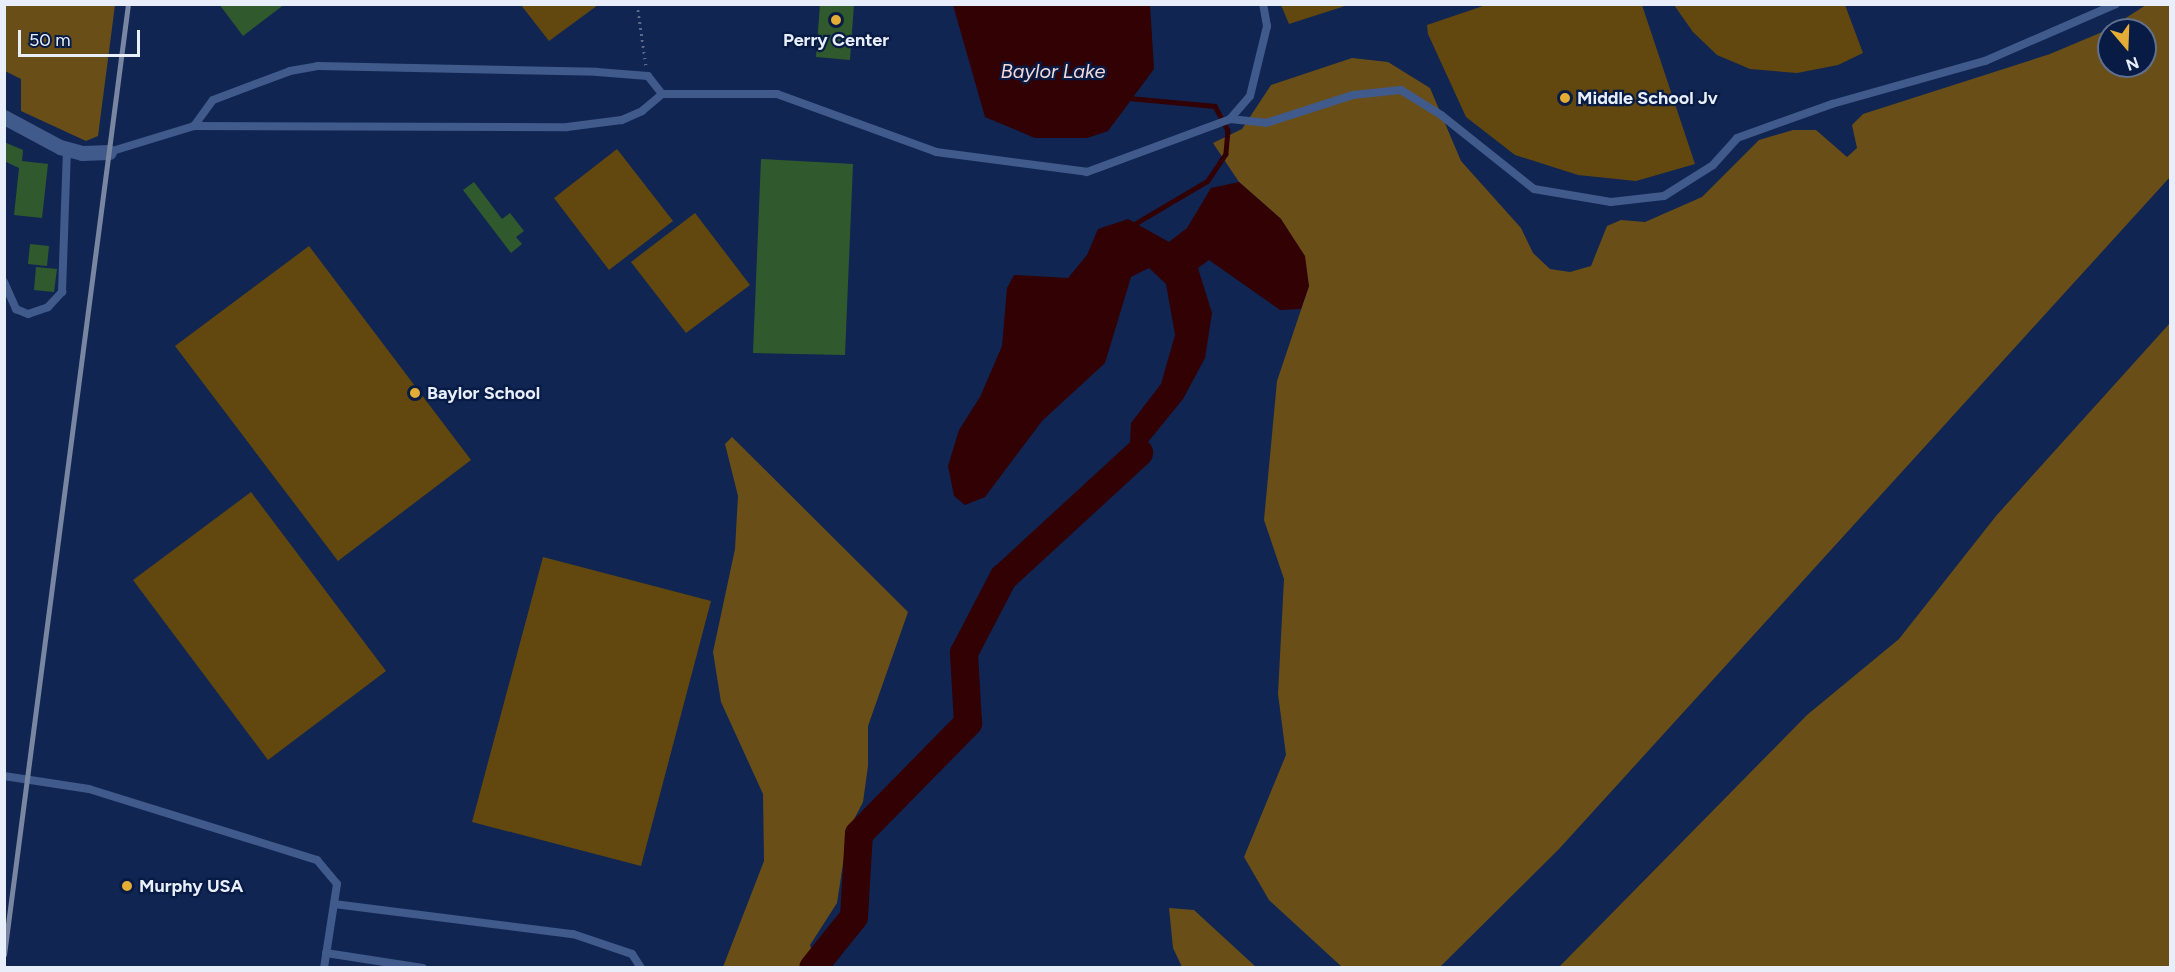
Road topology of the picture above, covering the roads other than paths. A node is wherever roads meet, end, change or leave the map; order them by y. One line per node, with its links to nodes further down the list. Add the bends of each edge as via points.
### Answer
1 (1263, 4): 5 (lane, via 1267,26 1250,96)
2 (2116, 4): 5 (lane, via 1985,62 1832,104 1737,138 1713,165 1664,196 1611,202 1534,189 1441,115 1401,90 1353,95 1266,123)
3 (662, 94): 5 (lane, via 777,94 936,152 1087,172); 6 (lane, via 642,111 621,120 567,127); 6 (lane, via 648,76 420,65 318,66 290,71 213,100)
4 (4, 117): 7 (street)
5 (1230, 119)
6 (194, 126): 8 (lane)
7 (67, 149): 8 (street); 9 (lane, via 62,292 48,307 28,314 16,309)
8 (110, 152)
9 (4, 282)
10 (4, 776): 11 (lane, via 89,789 317,860 337,884)
11 (334, 904): 12 (lane); 15 (lane, via 573,934 632,954)
12 (326, 952): 13 (lane); 14 (lane)
13 (324, 968)
14 (423, 968)
15 (641, 968)

